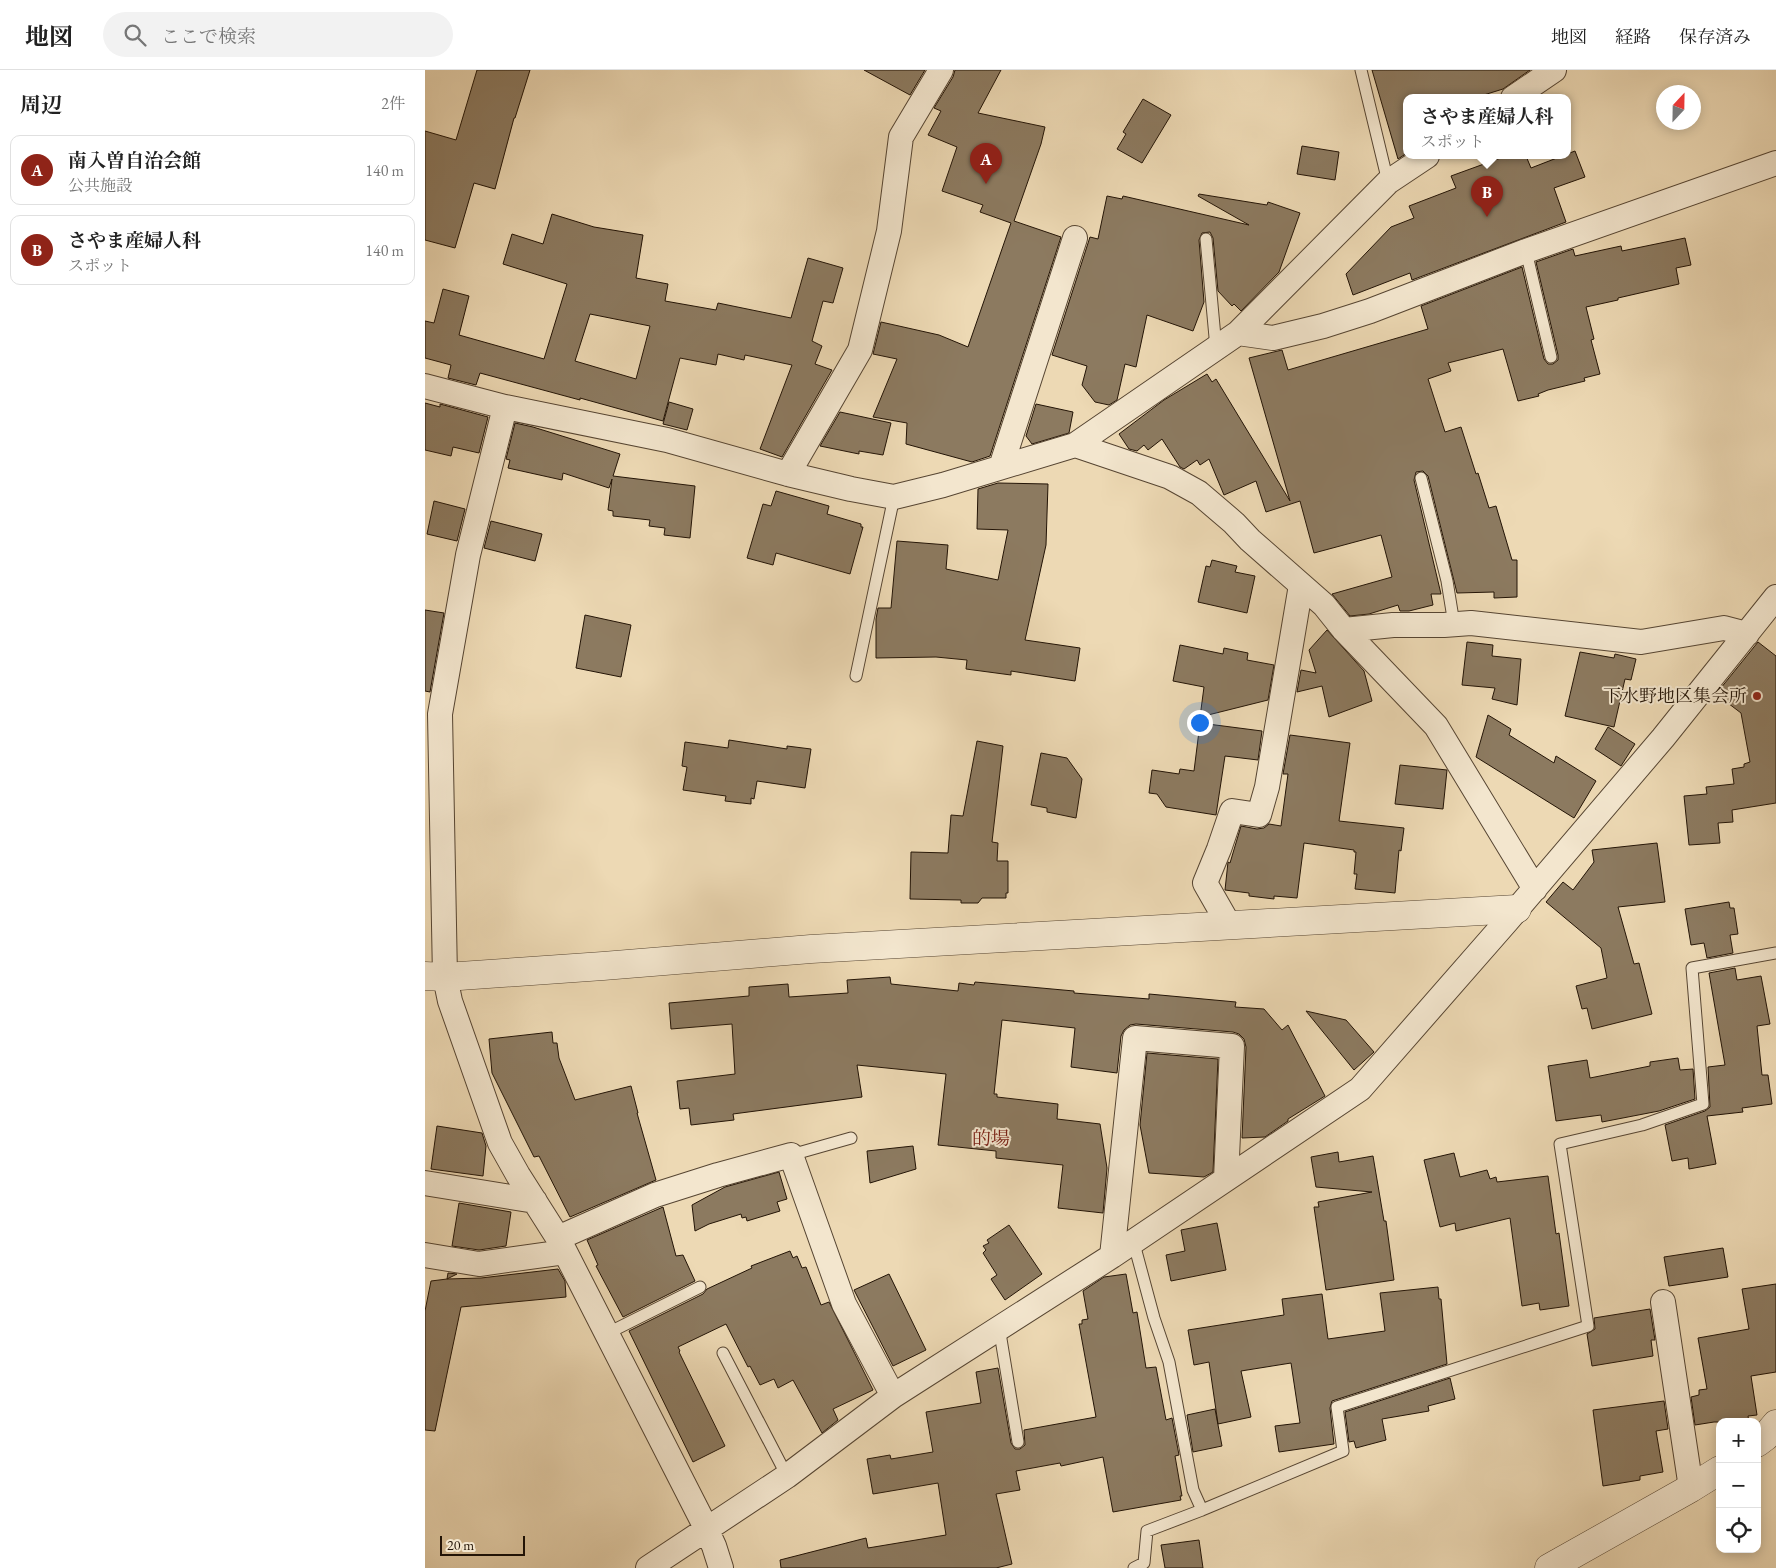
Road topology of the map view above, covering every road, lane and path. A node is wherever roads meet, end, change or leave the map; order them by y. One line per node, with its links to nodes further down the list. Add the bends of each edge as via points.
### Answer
1 (941, 70): 18 (street, via 901,137 889,231 860,350)
2 (1361, 70): 7 (lane)
3 (1553, 70): 4 (street)
4 (1519, 94)
5 (1422, 159): 7 (street)
6 (1776, 163): 10 (street)
7 (1388, 182): 11 (street)
8 (1075, 238): 17 (street)
9 (1206, 238): 12 (lane)
10 (1526, 251): 11 (street, via 1323,326 1273,338); 13 (lane)
11 (1238, 333): 12 (street)
12 (1217, 348): 16 (street)
13 (1551, 357)
14 (425, 386): 15 (street)
15 (505, 406): 18 (street, via 667,440); 27 (street)
16 (1075, 445): 17 (street); 21 (street, via 1169,477 1199,493)
17 (1001, 467): 20 (street)
18 (788, 474): 20 (street)
19 (1421, 478): 23 (lane)
20 (894, 497): 26 (lane)
21 (1301, 585): 24 (street); 30 (street, via 1267,787 1259,815 1232,811 1205,883)
22 (1776, 597): 25 (street)
23 (1455, 624): 24 (street); 25 (street, via 1471,623 1641,642 1724,628)
24 (1344, 630): 28 (street, via 1436,726)
25 (1747, 634): 28 (street)
26 (855, 676)
27 (432, 713): 32 (street)
28 (1535, 889): 29 (street)
29 (1517, 909): 30 (street); 35 (street, via 1360,1089)
30 (1229, 924): 32 (street)
31 (1776, 953): 54 (lane, via 1692,968 1703,1104 1642,1125 1560,1144 1588,1326 1337,1407 1343,1450)
32 (435, 976): 37 (street, via 450,1001 500,1143)
33 (851, 1138): 34 (lane)
34 (791, 1155): 39 (street, via 655,1195); 47 (street, via 844,1304)
35 (1226, 1179): 38 (street); 41 (street, via 1232,1046 1135,1038)
36 (425, 1183): 37 (street)
37 (535, 1200): 39 (street)
38 (1133, 1240): 41 (street); 54 (lane, via 1169,1362 1193,1490)
39 (562, 1245): 40 (street, via 479,1264); 45 (street)
40 (425, 1254)
41 (1111, 1256): 44 (street)
42 (700, 1288): 45 (lane)
43 (1663, 1302): 53 (street)
44 (999, 1327): 47 (street); 50 (lane)
45 (608, 1333): 55 (street)
46 (723, 1353): 52 (lane)
47 (893, 1396): 52 (street)
48 (1776, 1424): 49 (street)
49 (1761, 1440)
50 (1018, 1442)
51 (1716, 1472): 53 (street)
52 (787, 1476): 55 (street)
53 (1691, 1488): 59 (street)
54 (1202, 1510): 58 (lane, via 1147,1531 1144,1563)
55 (706, 1531): 56 (street); 57 (street)
56 (648, 1568)
57 (721, 1568)
58 (1134, 1568)
59 (1549, 1568)

